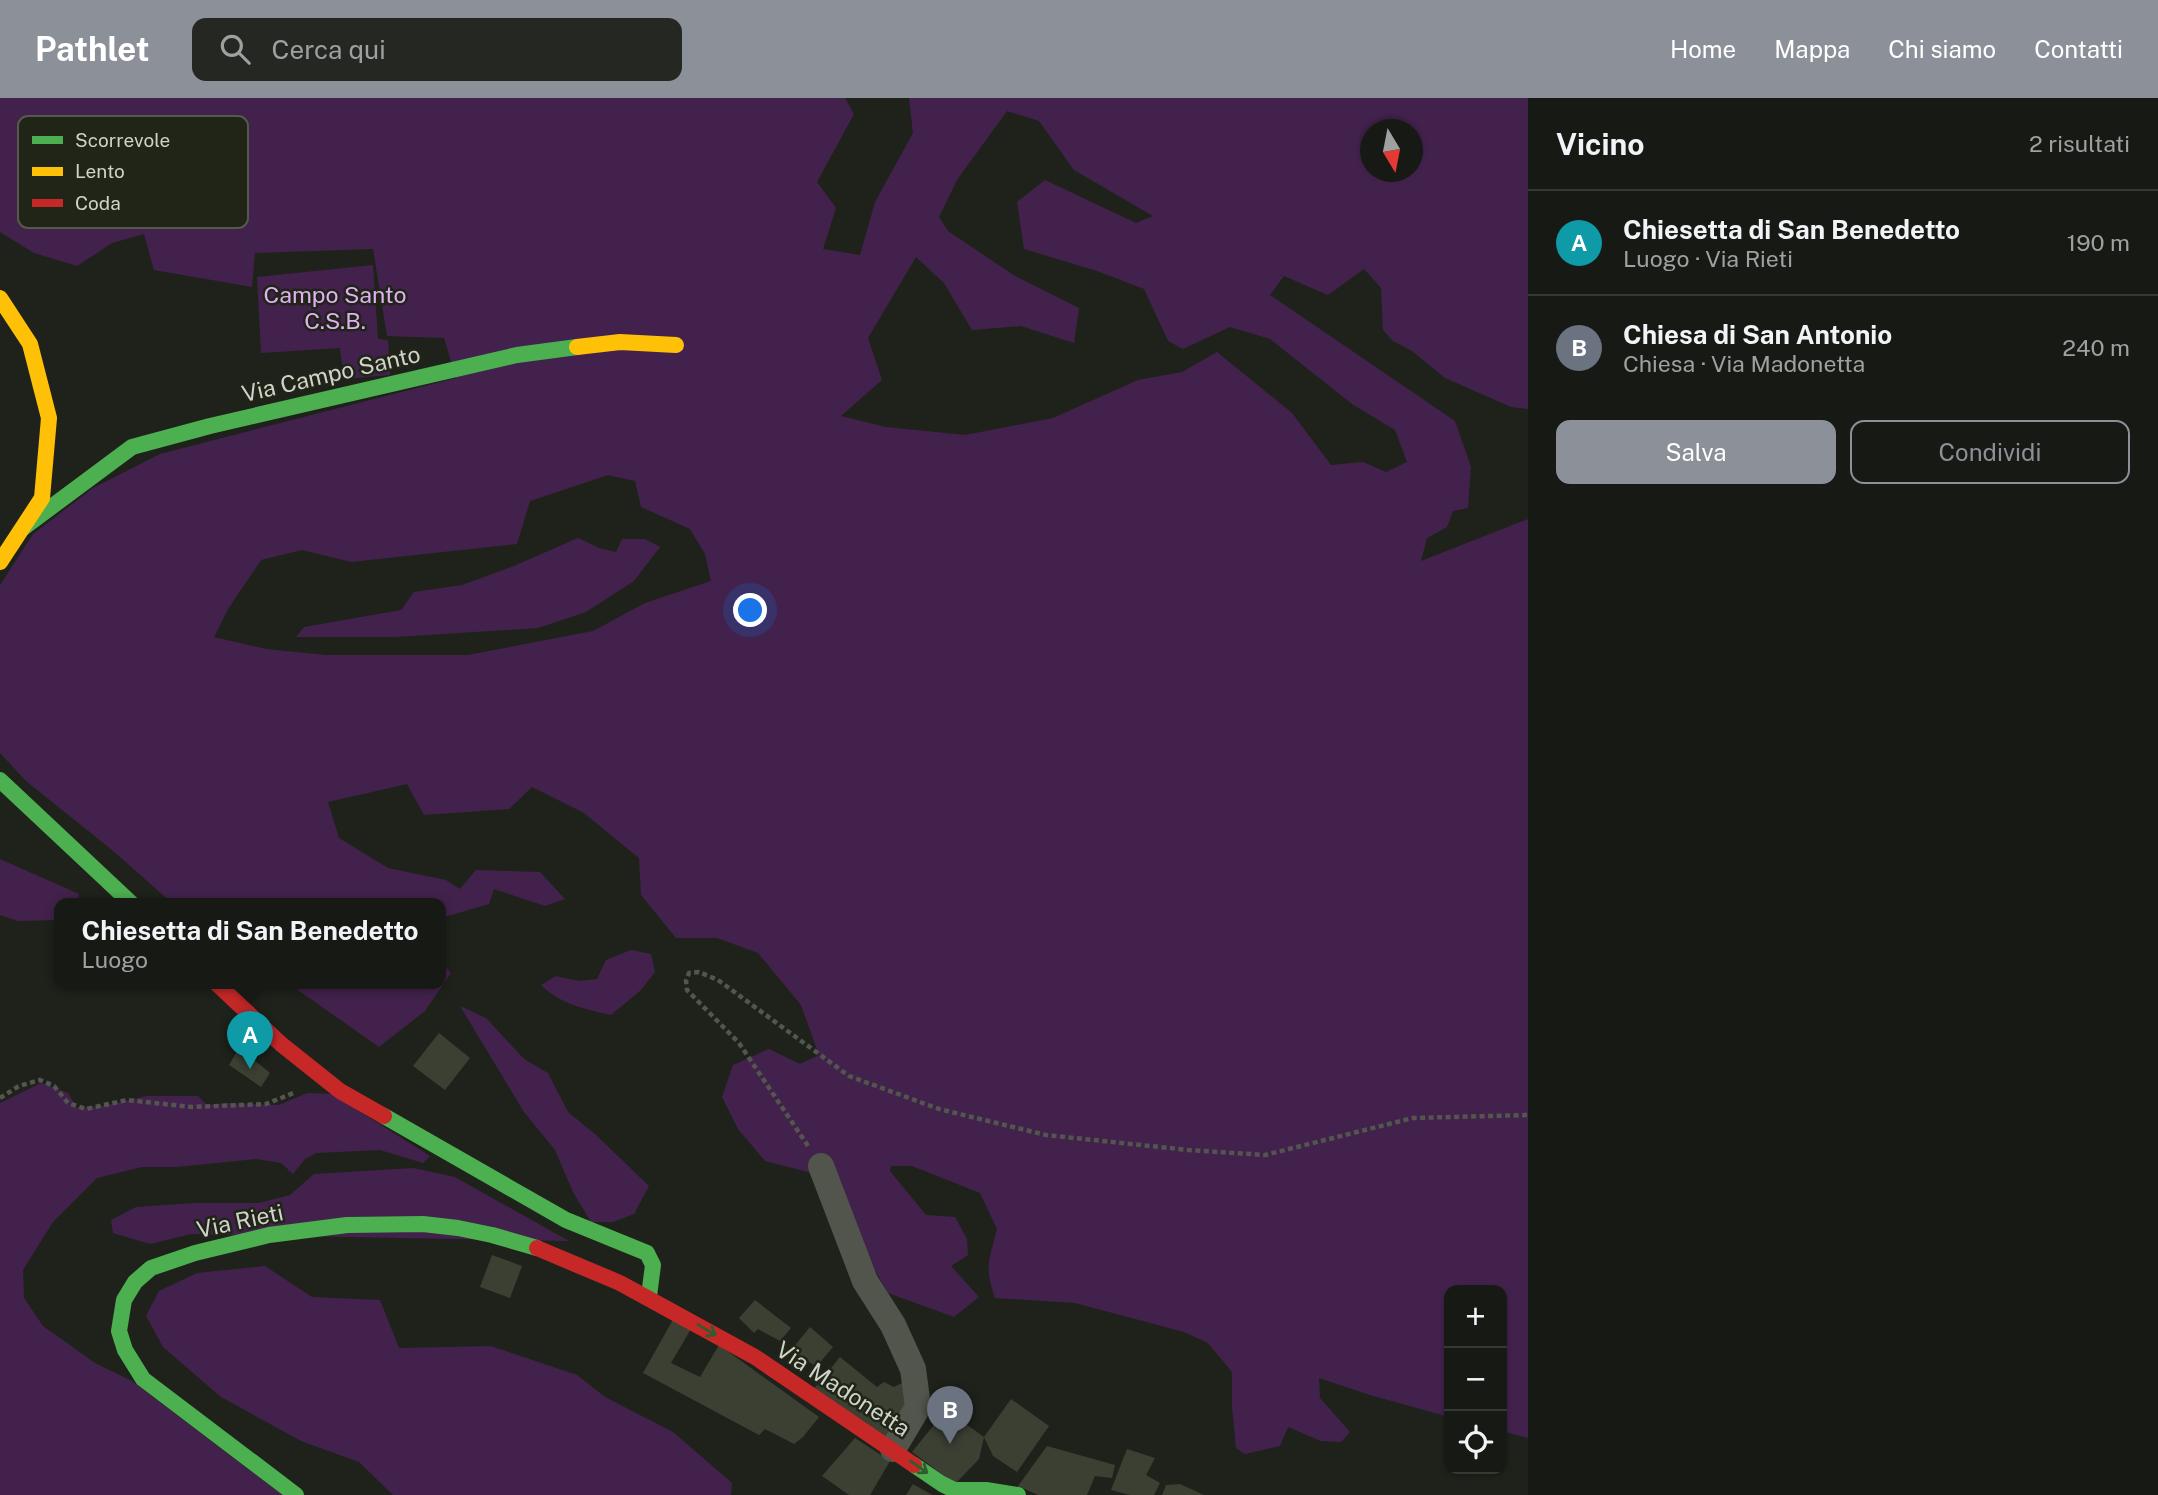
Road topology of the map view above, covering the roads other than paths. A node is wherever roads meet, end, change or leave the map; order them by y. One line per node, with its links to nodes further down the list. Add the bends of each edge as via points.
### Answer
1 (0, 298): 3 (street, via 30,344 49,418 42,498)
2 (676, 345): 3 (street, Via Campo Santo, via 620,342 517,355 132,447)
3 (23, 528): 4 (street)
4 (0, 562)
5 (0, 780): 6 (street)
6 (126, 898)
7 (222, 989): 9 (street, via 340,1091 566,1220 647,1253 653,1265)
8 (821, 1166): 10 (street, via 865,1281 913,1368 918,1408)
9 (649, 1296): 10 (street, Via Madonetta, one-way to 10, via 777,1371); 11 (street, Via Rieti, via 563,1257 512,1241 457,1228 393,1223 268,1236 157,1264 134,1280 125,1295 119,1333 127,1355 143,1379)
10 (893, 1449): 12 (street, Via Madonetta, one-way to 12, via 952,1490)
11 (296, 1495)
12 (1018, 1495)

